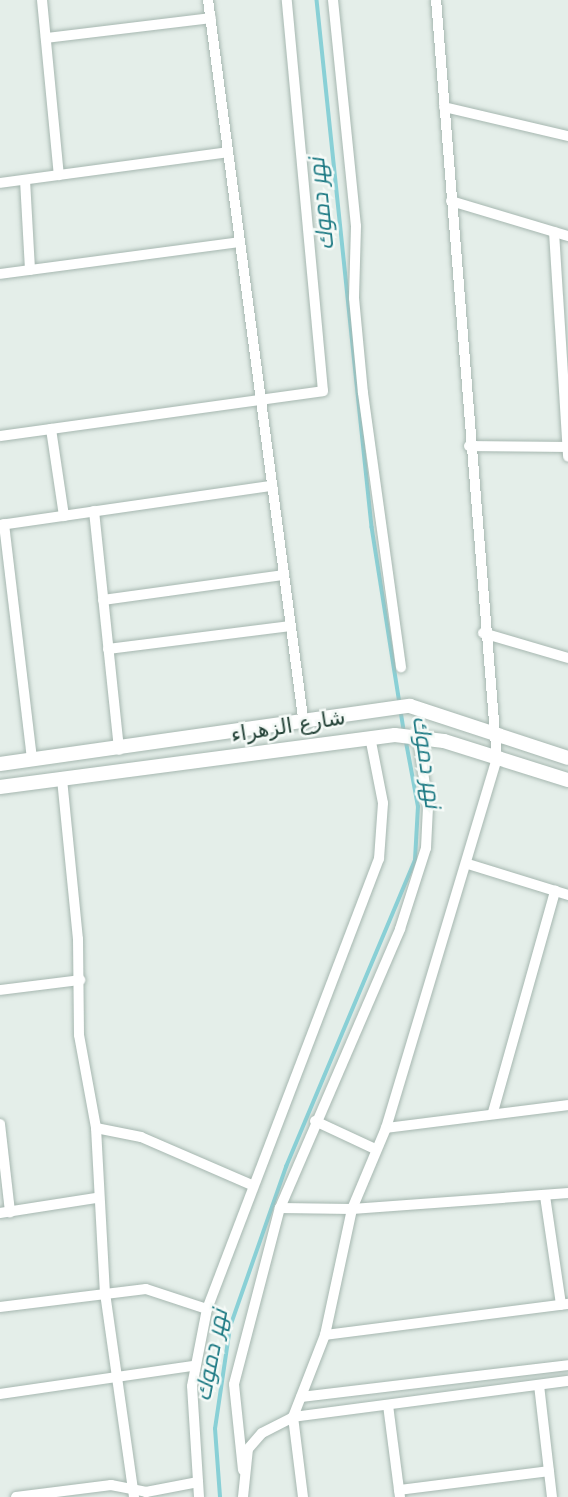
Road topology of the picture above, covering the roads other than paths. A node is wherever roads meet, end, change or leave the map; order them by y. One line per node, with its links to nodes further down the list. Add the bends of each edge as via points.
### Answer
1 (42, 0): 7 (street)
2 (208, 0): 6 (street)
3 (287, 0): 21 (street, via 323,391)
4 (333, 0): 38 (street, via 356,226 354,298 363,393)
5 (436, 0): 8 (street)
6 (211, 18): 7 (street); 10 (street)
7 (46, 38): 11 (street)
8 (444, 107): 9 (street); 14 (street)
9 (568, 136)
10 (228, 152): 11 (street); 17 (street)
11 (59, 175): 12 (street)
12 (25, 180): 13 (street); 18 (street)
13 (0, 183)
14 (451, 201): 15 (street); 25 (street)
15 (554, 232): 16 (street); 20 (street)
16 (568, 236)
17 (240, 242): 18 (street); 21 (street)
18 (30, 270): 19 (street)
19 (0, 274)
20 (563, 324): 22 (street)
21 (261, 400): 23 (street); 28 (street)
22 (566, 413): 26 (street)
23 (51, 429): 24 (street); 30 (street)
24 (0, 436)
25 (469, 446): 26 (street); 35 (street)
26 (567, 447): 27 (street)
27 (568, 457)
28 (272, 486): 29 (street); 32 (street)
29 (94, 511): 30 (street); 33 (street)
30 (64, 516): 31 (street)
31 (2, 525): 46 (street)
32 (284, 575): 33 (street); 34 (street)
33 (103, 600): 36 (street)
34 (291, 626): 36 (street); 39 (street)
35 (484, 633): 37 (street); 40 (street)
36 (108, 649): 43 (street)
37 (568, 658)
38 (401, 667)
39 (304, 725): 40 (main road, شارع الزهراء, via 410,706); 43 (main road, شارع الزهراء)
40 (493, 731): 44 (main road, شارع الزهراء); 45 (street)
41 (374, 736): 42 (main road, شارع الزهراء); 48 (main road, شارع الزهراء); 64 (street, via 383,803 379,859)
42 (415, 736): 45 (main road, شارع الزهراء); 58 (street, via 428,807 426,848 400,929)
43 (119, 750): 46 (main road, شارع الزهراء)
44 (568, 758)
45 (497, 759): 49 (main road, شارع الزهراء); 51 (street)
46 (32, 760): 47 (main road, شارع الزهراء)
47 (0, 764)
48 (62, 779): 50 (main road, شارع الزهراء); 54 (street)
49 (568, 780)
50 (0, 787)
51 (468, 864): 52 (street); 61 (street)
52 (555, 891): 53 (street); 57 (street)
53 (568, 895)
54 (80, 980): 55 (street); 60 (street, via 79,1035)
55 (0, 990)
56 (568, 1105): 57 (street)
57 (493, 1112): 61 (street)
58 (314, 1121): 62 (street); 68 (street)
59 (0, 1124): 63 (street)
60 (96, 1128): 64 (street, via 141,1137); 67 (street)
61 (386, 1128): 62 (street)
62 (375, 1149): 69 (street)
63 (2, 1167): 70 (street)
64 (253, 1185): 74 (street)
65 (568, 1193): 66 (street)
66 (545, 1196): 69 (street); 72 (street)
67 (96, 1198): 70 (street); 71 (street)
68 (280, 1208): 69 (street); 85 (street, via 234,1384)
69 (352, 1209): 75 (street)
70 (5, 1213)
71 (105, 1293): 73 (street); 74 (street, via 161,1290); 78 (street)
72 (565, 1304): 75 (street)
73 (0, 1307)
74 (206, 1309): 77 (street)
75 (325, 1335): 82 (street)
76 (568, 1365): 82 (street)
77 (194, 1366): 78 (street); 87 (street)
78 (117, 1379): 81 (street); 89 (street)
79 (568, 1381): 80 (street)
80 (539, 1385): 83 (street); 86 (street)
81 (0, 1394)
82 (302, 1397): 84 (street)
83 (388, 1405): 84 (street); 88 (street)
84 (293, 1417): 85 (street, via 253,1442); 94 (street)
85 (243, 1470): 93 (street)
86 (549, 1471): 88 (street); 95 (street)
87 (198, 1482): 89 (street); 92 (street)
88 (400, 1493)
89 (134, 1494): 90 (street, via 111,1485)
90 (41, 1495): 91 (street)
91 (16, 1497)
92 (199, 1497)
93 (243, 1497)
94 (303, 1497)
95 (552, 1497)

